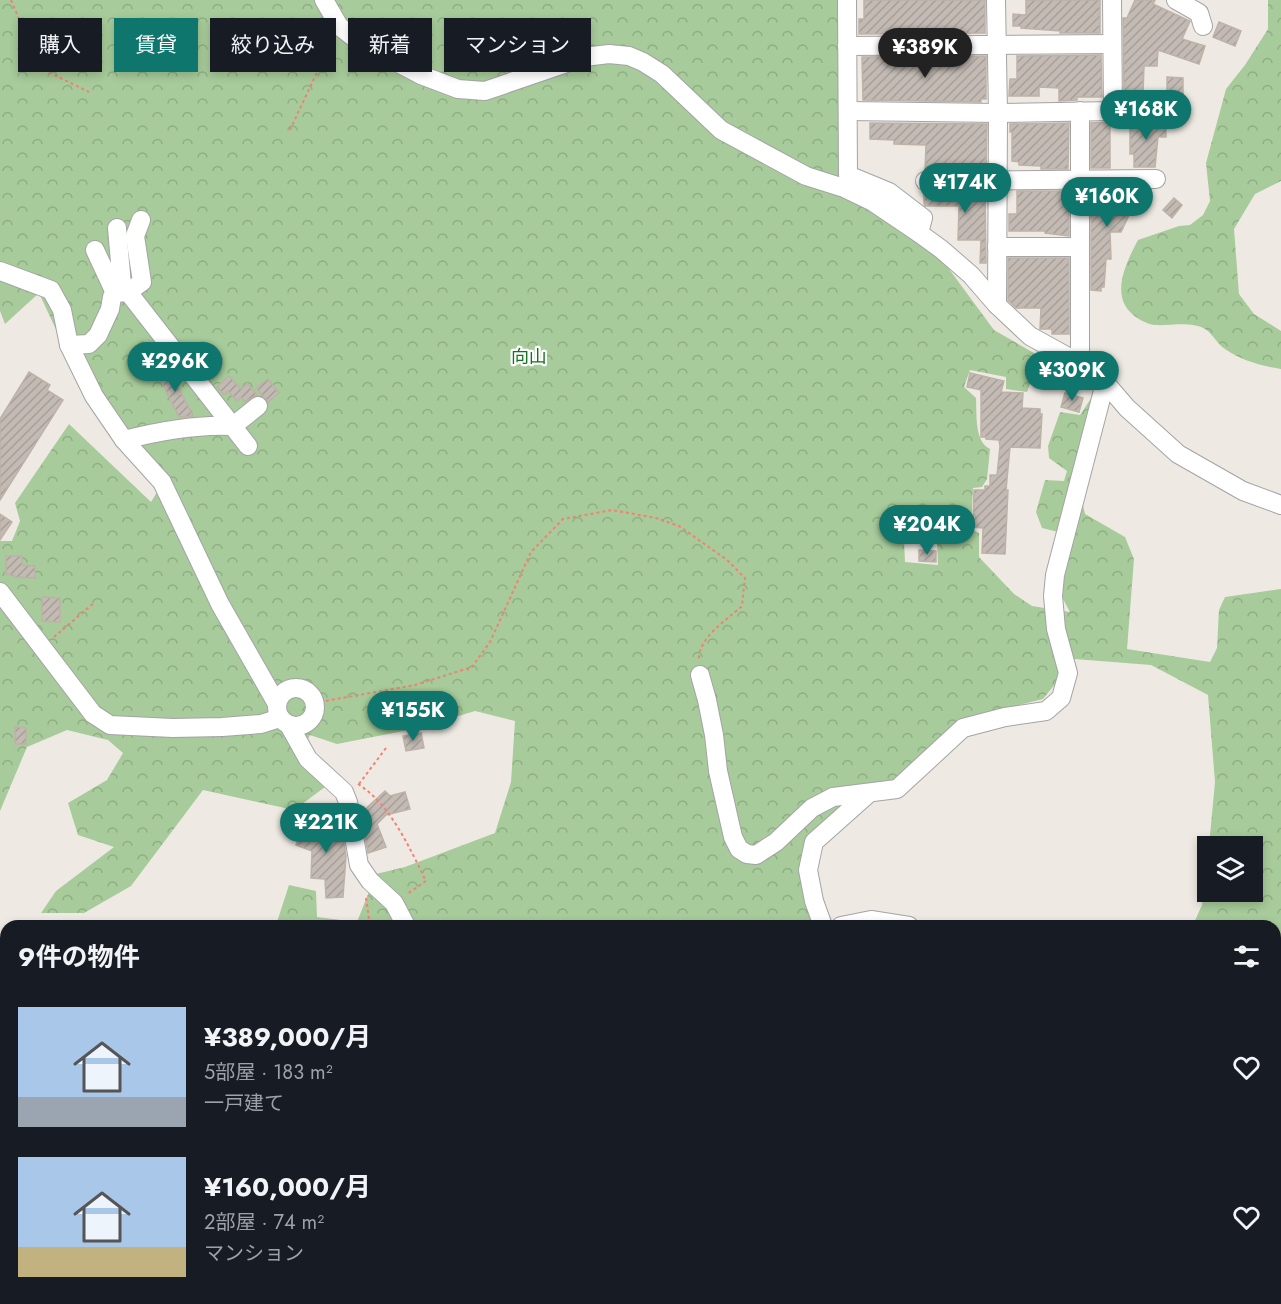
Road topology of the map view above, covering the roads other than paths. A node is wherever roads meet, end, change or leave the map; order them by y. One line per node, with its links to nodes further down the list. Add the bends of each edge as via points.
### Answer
1 (324, 0): 19 (street, via 339,26 362,44 421,75 458,89 485,91 584,57 629,56 662,74 721,130 806,176 873,202)
2 (847, 0): 9 (street)
3 (996, 0): 8 (street)
4 (1112, 0): 7 (street)
5 (1176, 0): 6 (street, via 1199,13)
6 (1203, 26)
7 (1112, 44): 8 (street); 11 (street, via 1113,111)
8 (997, 45): 9 (street); 12 (street)
9 (847, 46): 10 (street)
10 (848, 111): 12 (street); 19 (street, via 848,175 888,192 923,218)
11 (1080, 111): 12 (street); 13 (street)
12 (998, 113): 16 (street)
13 (1080, 179): 14 (street); 16 (street); 21 (street)
14 (1156, 179)
15 (925, 181): 16 (street)
16 (998, 181): 20 (street)
17 (141, 220): 24 (street, via 135,236 142,282)
18 (117, 228): 24 (street)
19 (919, 233): 25 (street, via 970,275)
20 (997, 247): 21 (street); 25 (street)
21 (1080, 247): 27 (street)
22 (95, 250): 24 (street)
23 (0, 271): 26 (street, via 51,290 62,310)
24 (121, 293): 26 (street, via 112,297 98,335 88,344); 30 (street)
25 (997, 305): 27 (street, via 1030,336)
26 (69, 345): 31 (street, via 94,396)
27 (1080, 363): 28 (street)
28 (1105, 383): 33 (street, via 1178,454 1243,491); 37 (street, via 1055,575 1056,629 1068,674 1061,698 1046,711 963,728 897,789)
29 (258, 406): 30 (street)
30 (233, 426): 31 (street, via 157,432); 32 (street)
31 (124, 440): 36 (street, via 162,482 220,604)
32 (248, 446)
33 (1281, 505)
34 (0, 592): 36 (street, via 93,714 110,724 222,727 261,724)
35 (700, 675): 37 (street, via 718,771 739,849 756,855 812,808 833,797)
36 (282, 716): 36 (street, via 280,697 292,689 306,691 315,703 310,720 300,726); 38 (street, via 308,759 351,788 348,802 359,865 394,903)
37 (867, 794): 39 (street, via 814,842 808,870)
38 (403, 920)
39 (821, 920)

